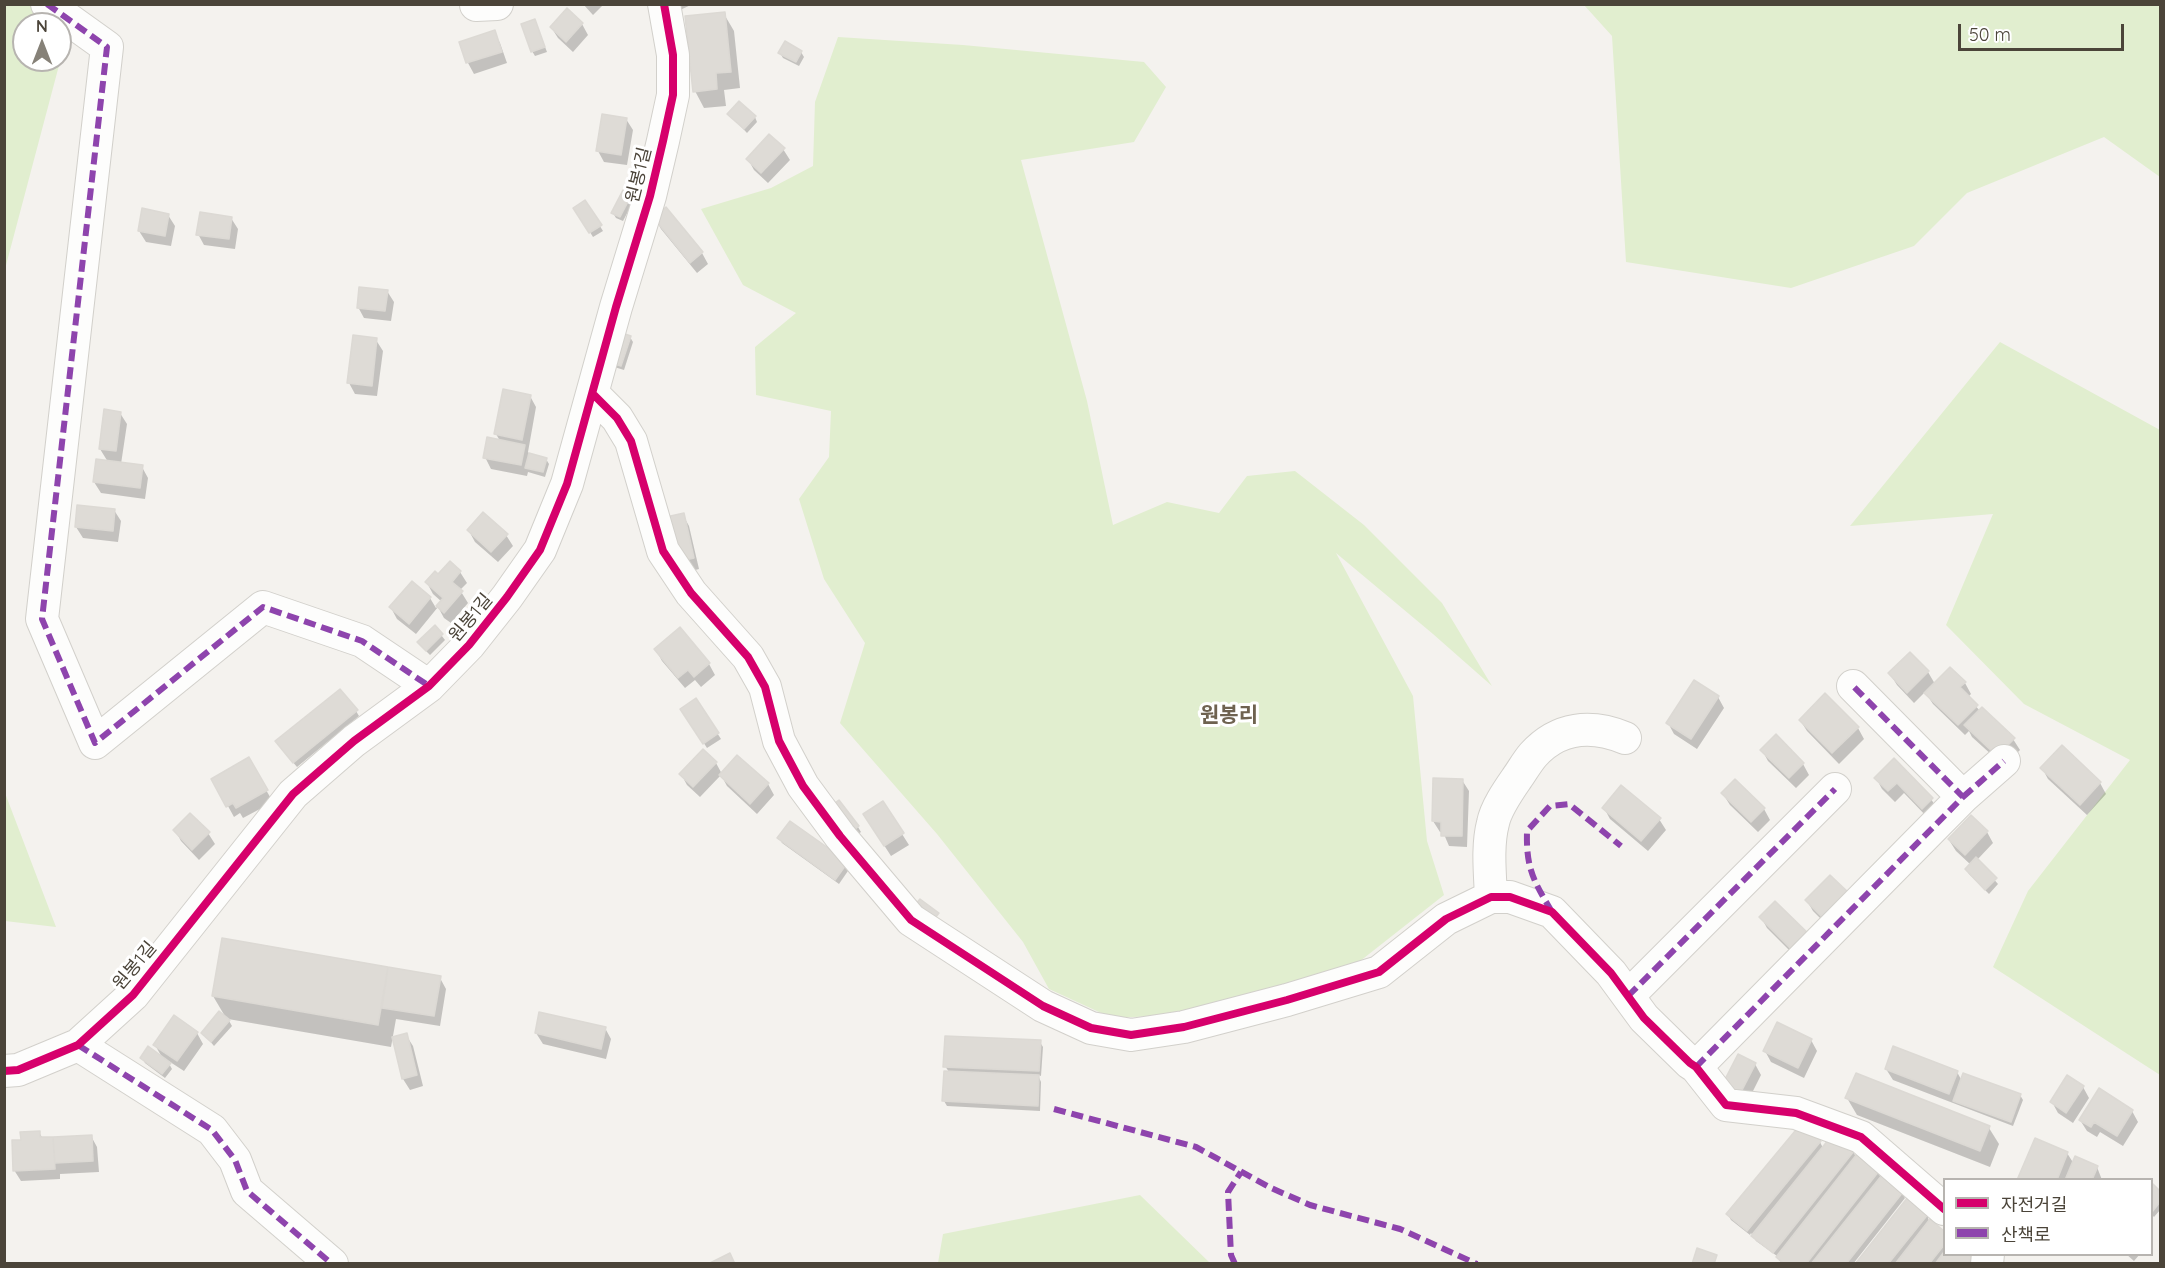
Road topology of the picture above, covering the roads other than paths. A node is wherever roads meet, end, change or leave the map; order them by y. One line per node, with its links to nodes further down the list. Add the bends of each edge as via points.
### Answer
1 (47, 4): 6 (street, via 106,47 42,618 95,743 263,607 362,641)
2 (497, 4): 4 (street)
3 (664, 4): 5 (street, 원봉1길, via 673,55 673,95 650,196)
4 (476, 5)
5 (593, 394): 6 (street, 원봉1길, via 567,484 540,550 470,645); 12 (street, via 617,418 631,441 663,551 692,593 748,657 765,687 779,741 803,786 911,920 1043,1006 1091,1028 1131,1035 1184,1027 1379,972 1446,919)
6 (429, 686): 14 (street, 원봉1길, via 354,741 293,794 133,995)
7 (1853, 686): 11 (street)
8 (1625, 738): 12 (street, via 1606,730 1581,729 1554,737 1533,755 1508,791 1493,822)
9 (2004, 760): 11 (street)
10 (1835, 789): 13 (street)
11 (1963, 797): 15 (street)
12 (1491, 897): 13 (street, via 1510,897 1552,912)
13 (1628, 996): 15 (street, via 1644,1018)
14 (78, 1045): 16 (street, 원봉1길, via 18,1070); 18 (street, via 212,1130 235,1160 247,1191)
15 (1696, 1067): 17 (street, via 1726,1105 1796,1113 1861,1137)
16 (4, 1071)
17 (1943, 1208)
18 (332, 1263)

